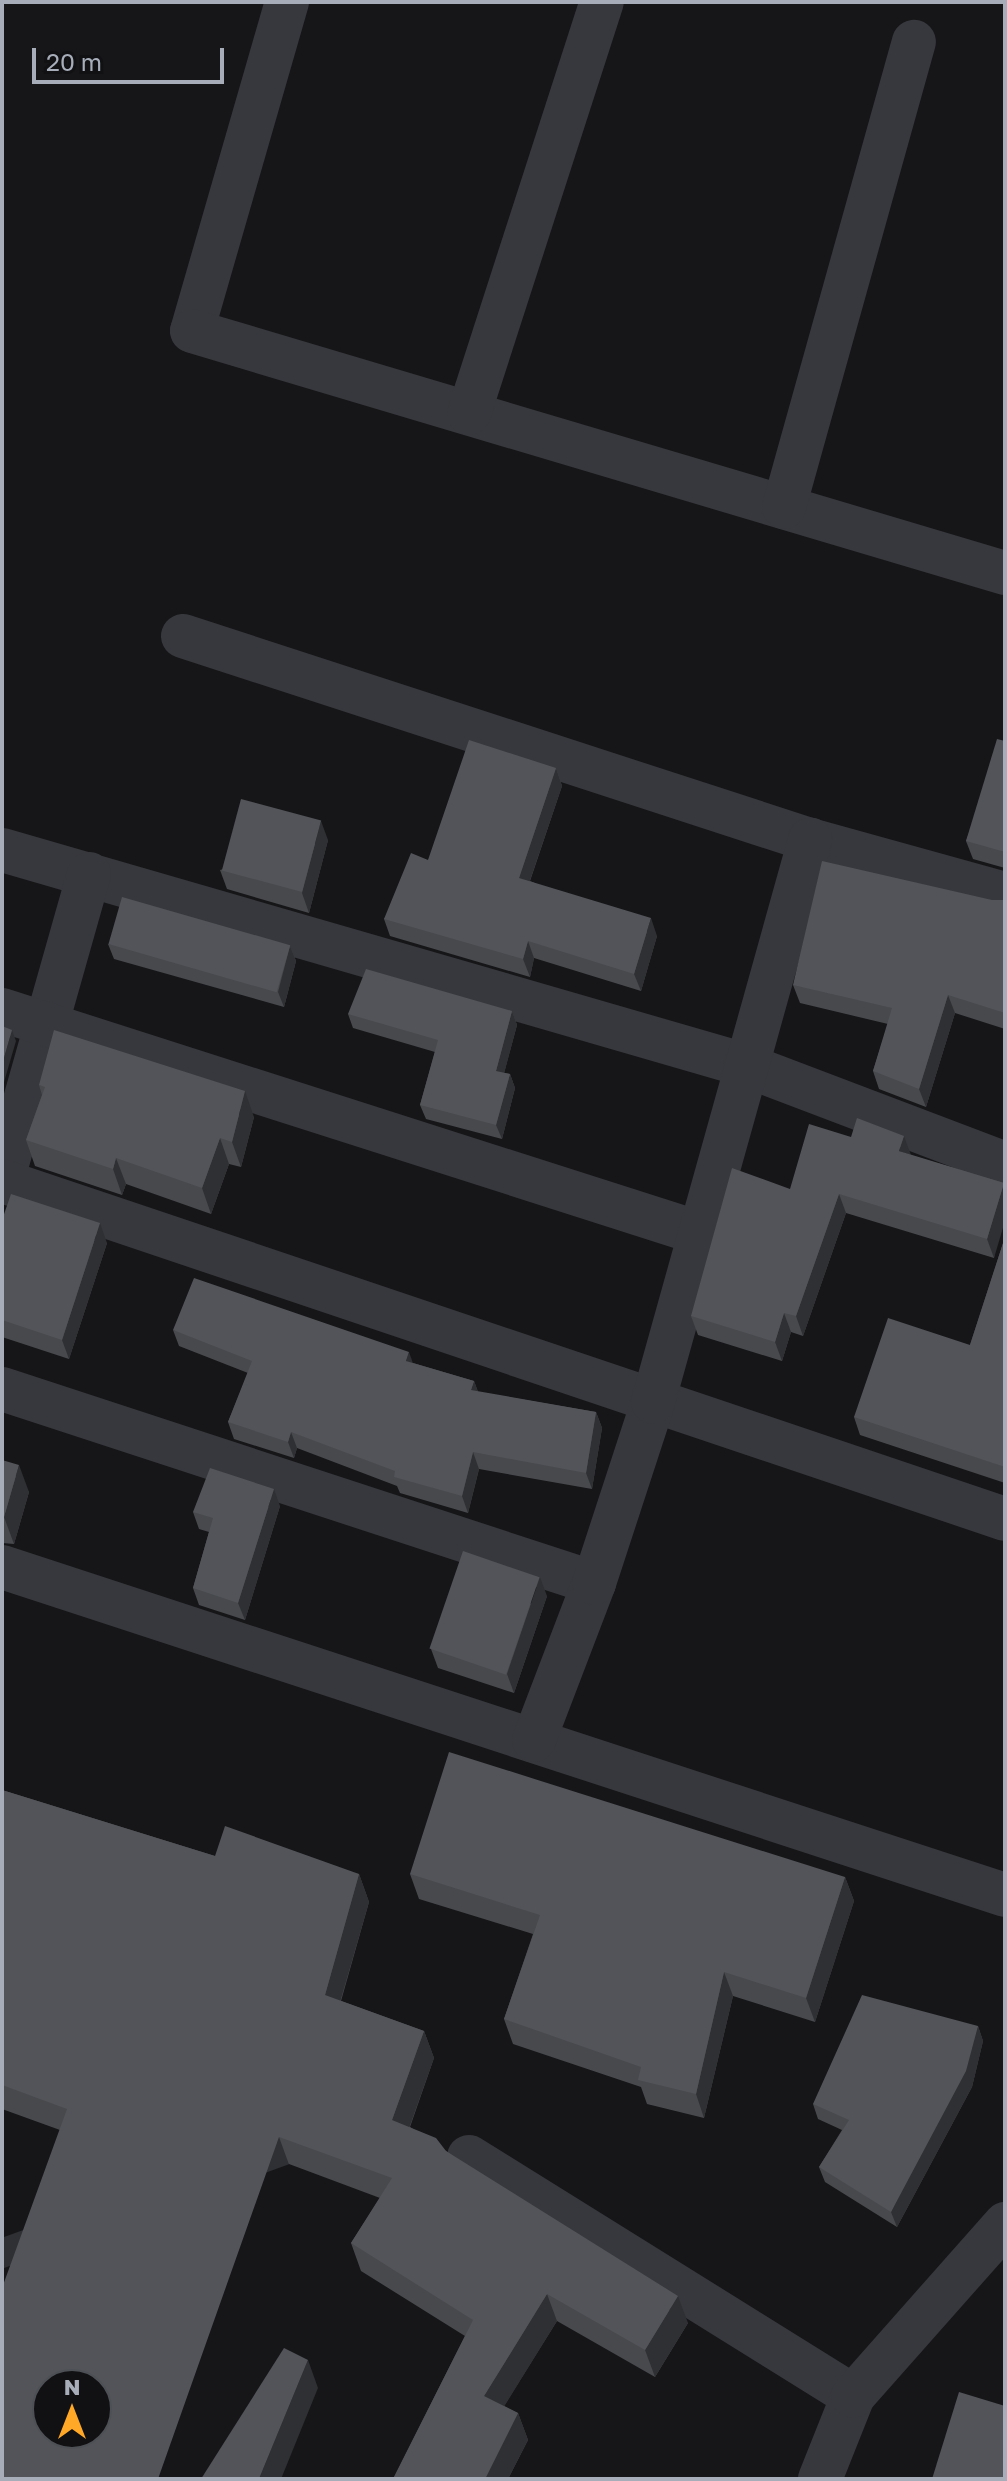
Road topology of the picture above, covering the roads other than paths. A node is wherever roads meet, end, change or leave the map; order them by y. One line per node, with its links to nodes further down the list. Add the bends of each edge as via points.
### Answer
1 (287, 2): 4 (street, via 192,331)
2 (602, 2): 4 (street)
3 (914, 42): 5 (street)
4 (469, 413): 5 (street)
5 (784, 507): 6 (street)
6 (1005, 573)
7 (183, 636): 8 (street)
8 (810, 840): 11 (street); 14 (street)
9 (2, 850): 10 (street)
10 (89, 874): 13 (street); 14 (street)
11 (1005, 894)
12 (2, 1010): 13 (street)
13 (48, 1022): 16 (street); 18 (street, via 2,1181)
14 (745, 1065): 15 (street); 16 (street)
15 (1005, 1164)
16 (699, 1233): 18 (street)
17 (2, 1389): 21 (street)
18 (653, 1402): 19 (street); 21 (street)
19 (1005, 1519)
20 (2, 1567): 22 (street)
21 (594, 1583): 22 (street)
22 (534, 1740): 23 (street)
23 (1005, 1895)
24 (469, 2157): 26 (street)
25 (1005, 2223): 26 (street)
26 (853, 2396): 27 (street)
27 (820, 2479)

